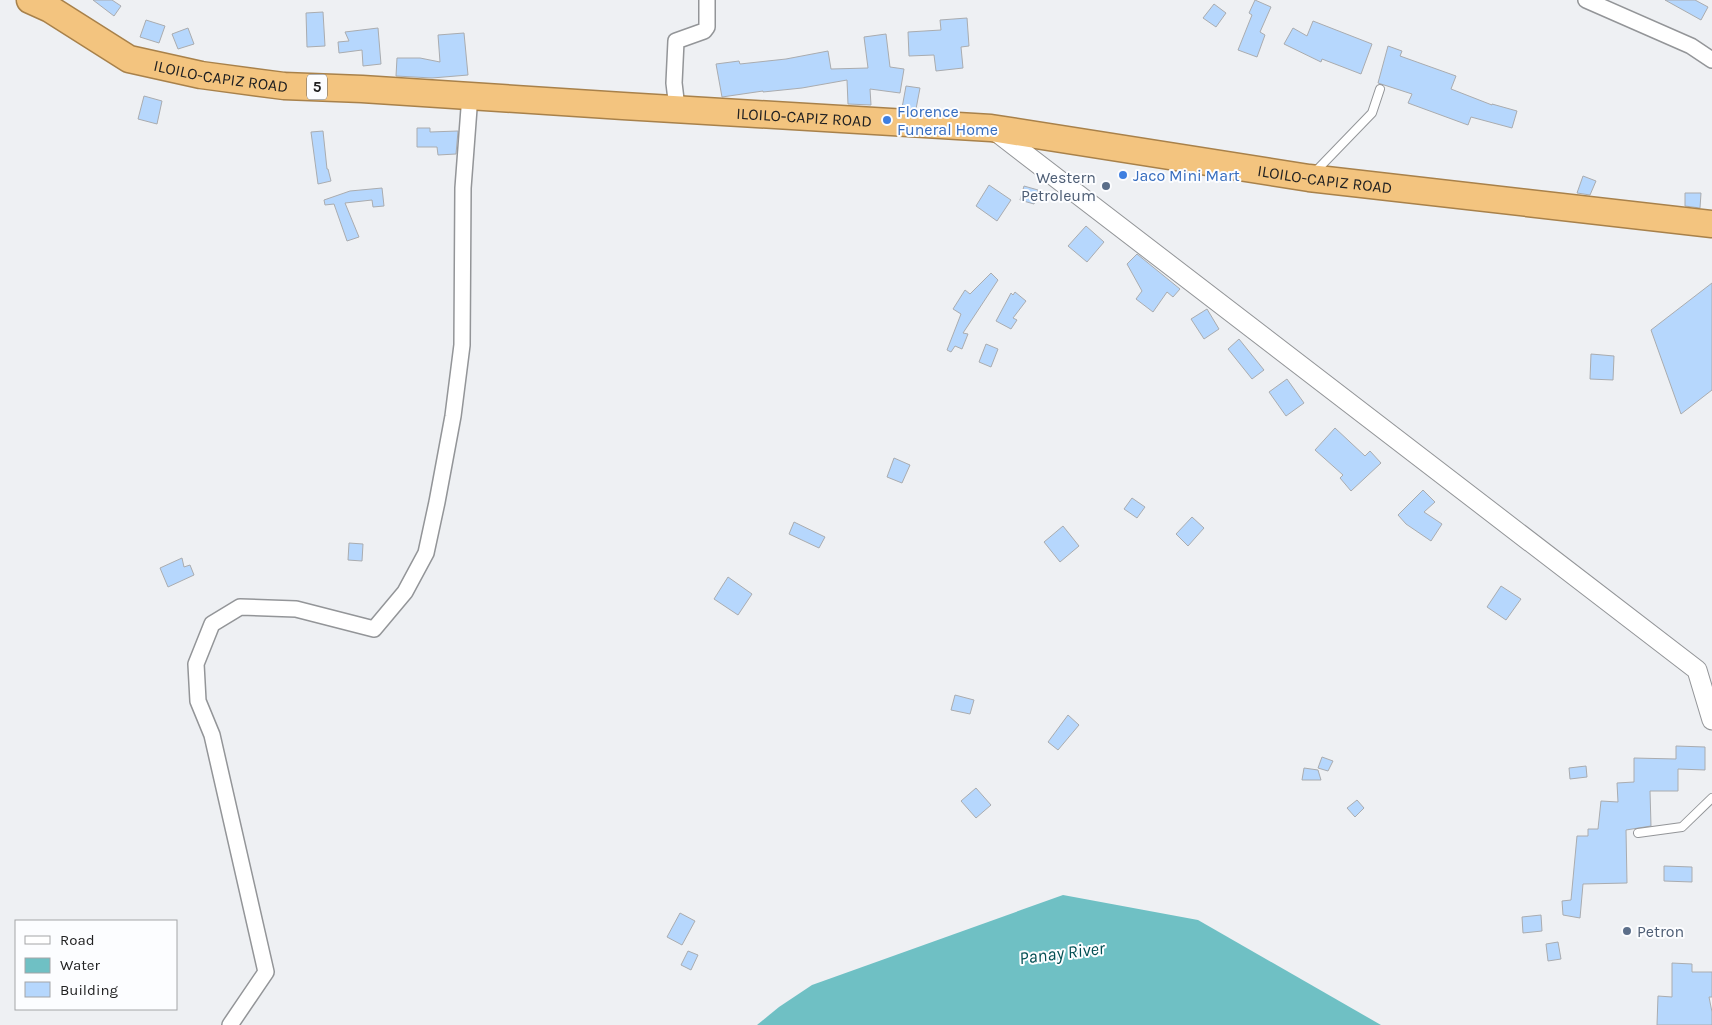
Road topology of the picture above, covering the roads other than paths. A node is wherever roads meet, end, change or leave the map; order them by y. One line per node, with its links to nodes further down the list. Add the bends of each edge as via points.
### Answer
1 (30, 0): 6 (highway, ILOILO-CAPIZ ROAD / 5, via 129,59 284,86)
2 (707, 0): 7 (street, via 707,27 704,31 676,41 674,83)
3 (1586, 0): 4 (street, via 1691,46)
4 (1712, 60)
5 (1380, 89): 9 (lane, via 1372,114)
6 (470, 95): 7 (highway, ILOILO-CAPIZ ROAD / 5); 14 (street, via 463,188 462,345 453,416 426,552 405,592 374,628 296,609 240,607 212,624 196,664 198,701 212,735 266,972)
7 (677, 108): 8 (highway, ILOILO-CAPIZ ROAD / 5)
8 (991, 128): 9 (highway, ILOILO-CAPIZ ROAD / 5); 11 (street, via 1697,670)
9 (1310, 178): 10 (highway, ILOILO-CAPIZ ROAD / 5)
10 (1712, 224)
11 (1712, 720)
12 (1712, 798): 13 (lane, via 1682,827)
13 (1638, 833)
14 (230, 1025)

